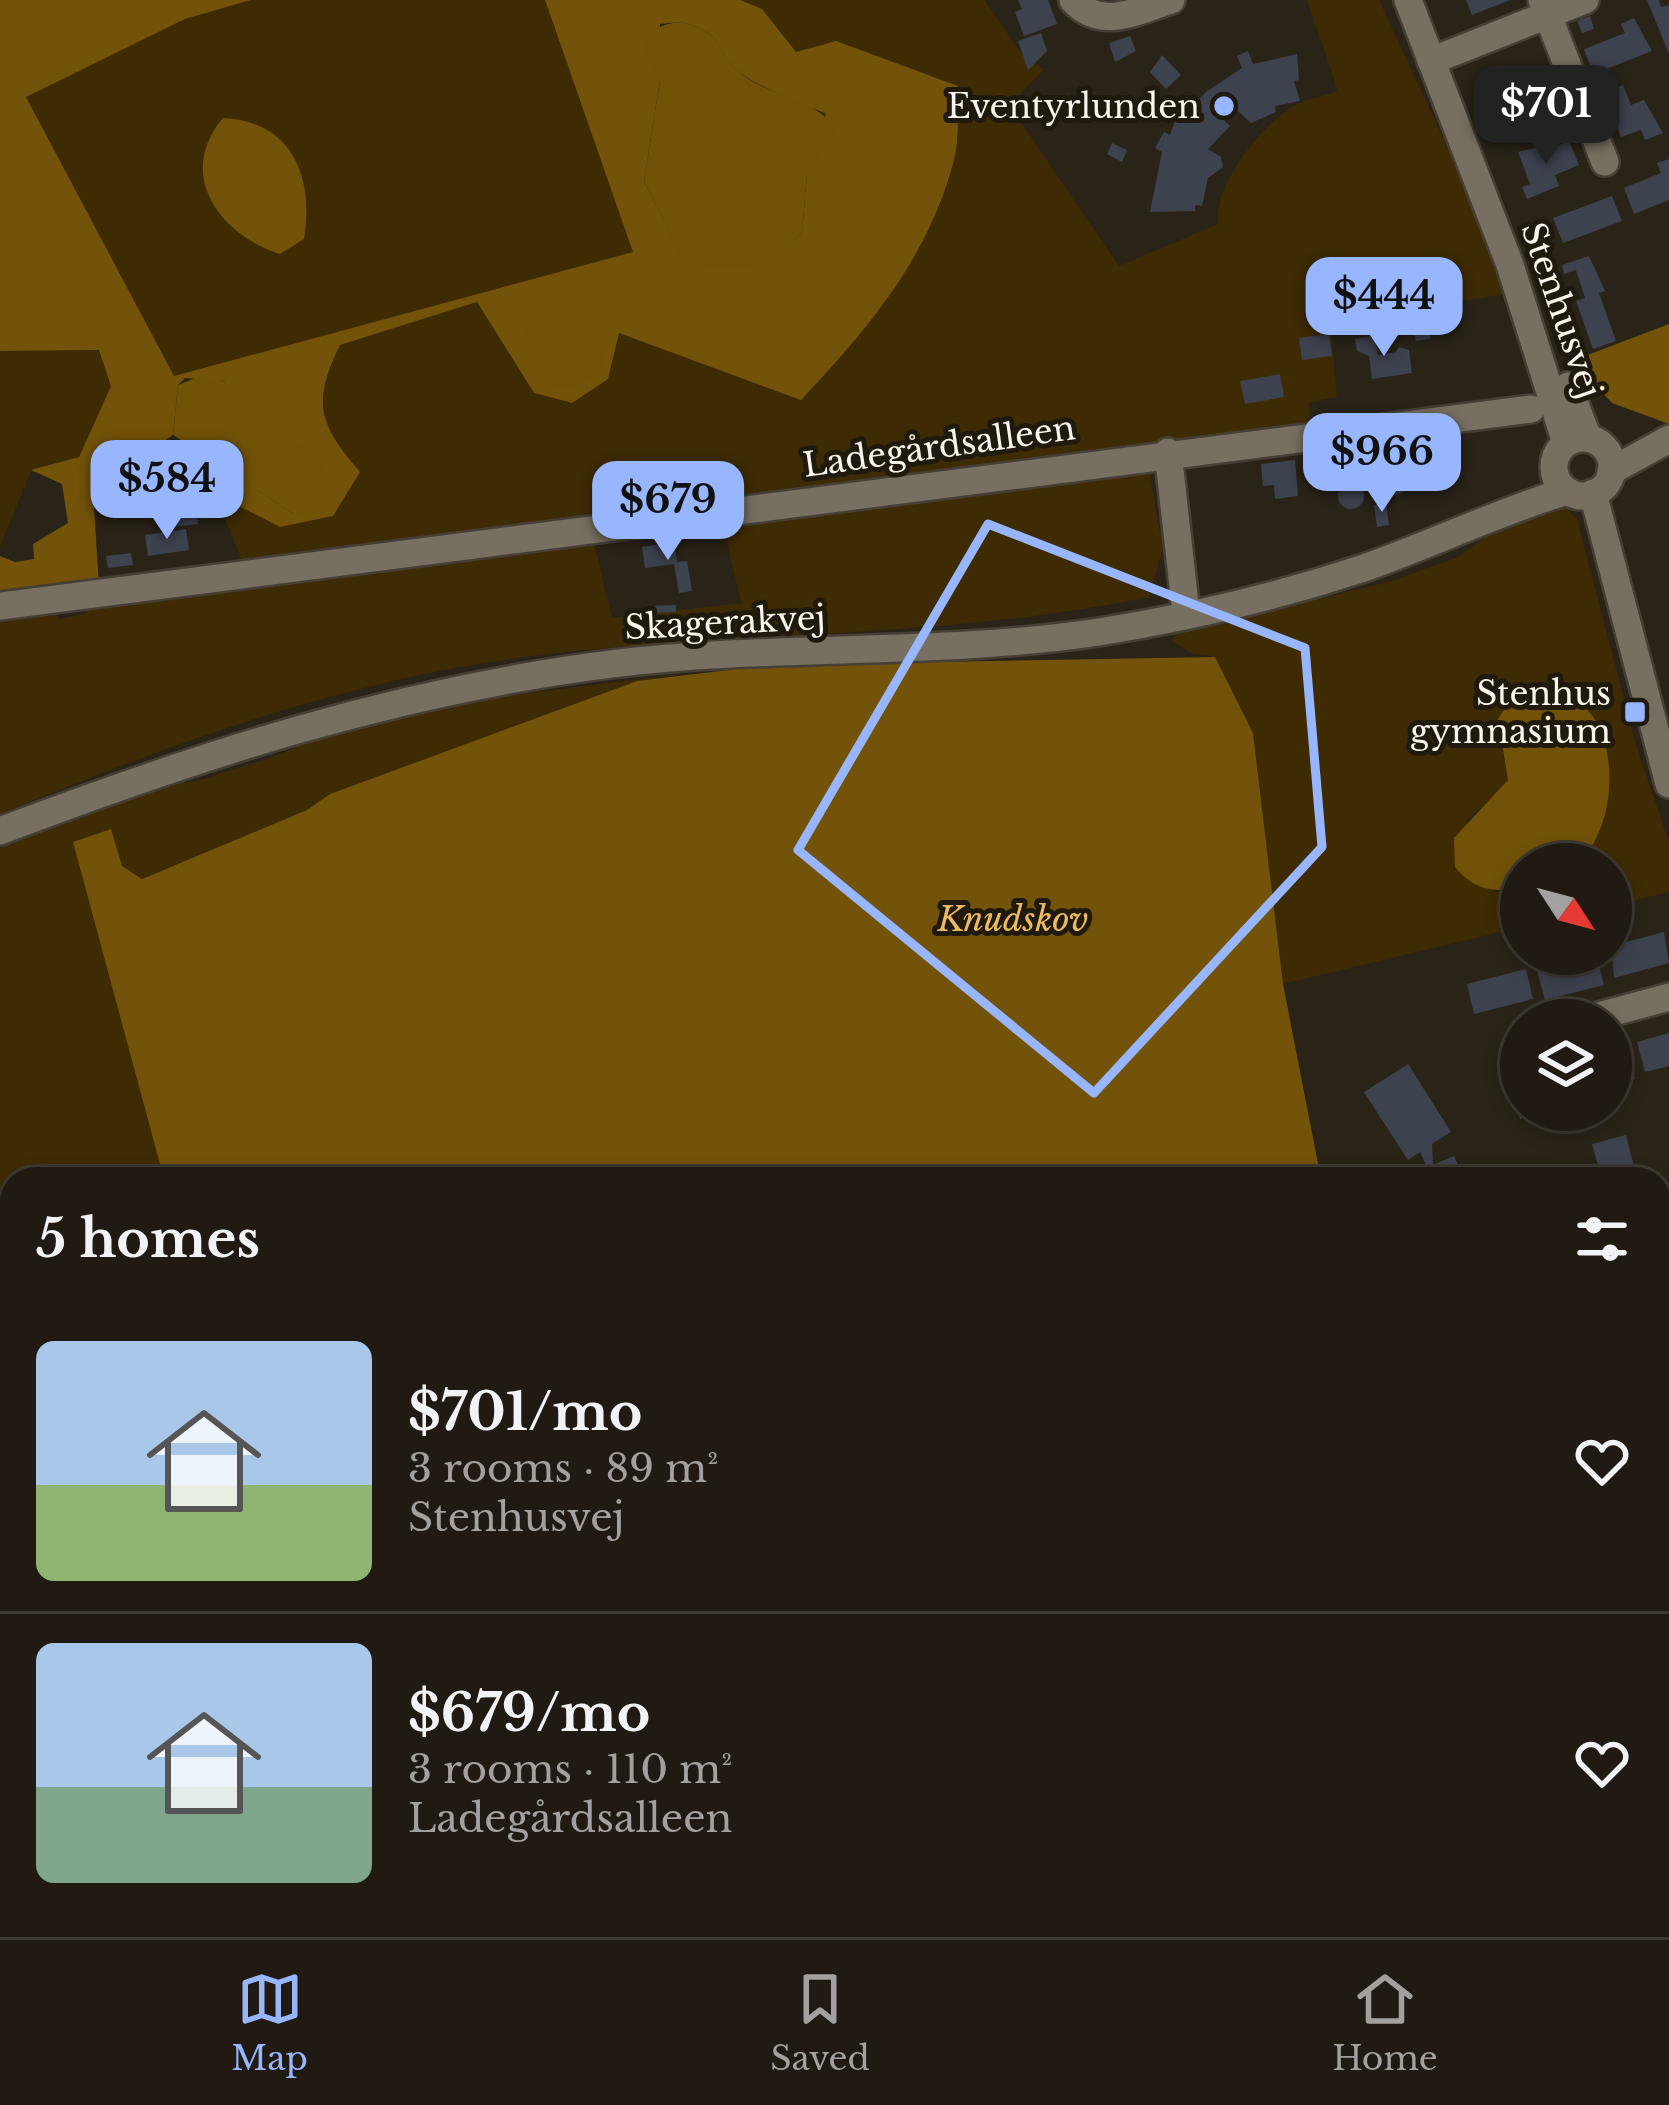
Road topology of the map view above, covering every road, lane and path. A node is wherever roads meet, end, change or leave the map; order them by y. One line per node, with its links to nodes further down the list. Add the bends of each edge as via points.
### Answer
1 (1073, 0): 2 (street, via 1094,16 1117,18)
2 (1171, 0)
3 (1408, 0): 7 (street, Stenhusvej)
4 (1427, 0): 7 (street, Stenhusvej)
5 (1585, 0): 6 (street)
6 (1545, 8): 7 (street); 8 (street)
7 (1439, 58): 12 (street, Stenhusvej)
8 (1604, 162)
9 (1531, 409): 11 (street, Ladegårdsalleen)
10 (1669, 438): 12 (street)
11 (1168, 452): 13 (street, Ladegårdsalleen); 14 (street)
12 (1584, 465): 14 (street, Skagerakvej, via 1365,567); 15 (street, Stenhusvej)
13 (0, 605)
14 (1186, 613): 16 (street, Skagerakvej, via 1008,644 614,664 397,700 164,769)
15 (1669, 784)
16 (0, 830)
17 (1669, 997): 18 (street)
18 (1632, 1007)

